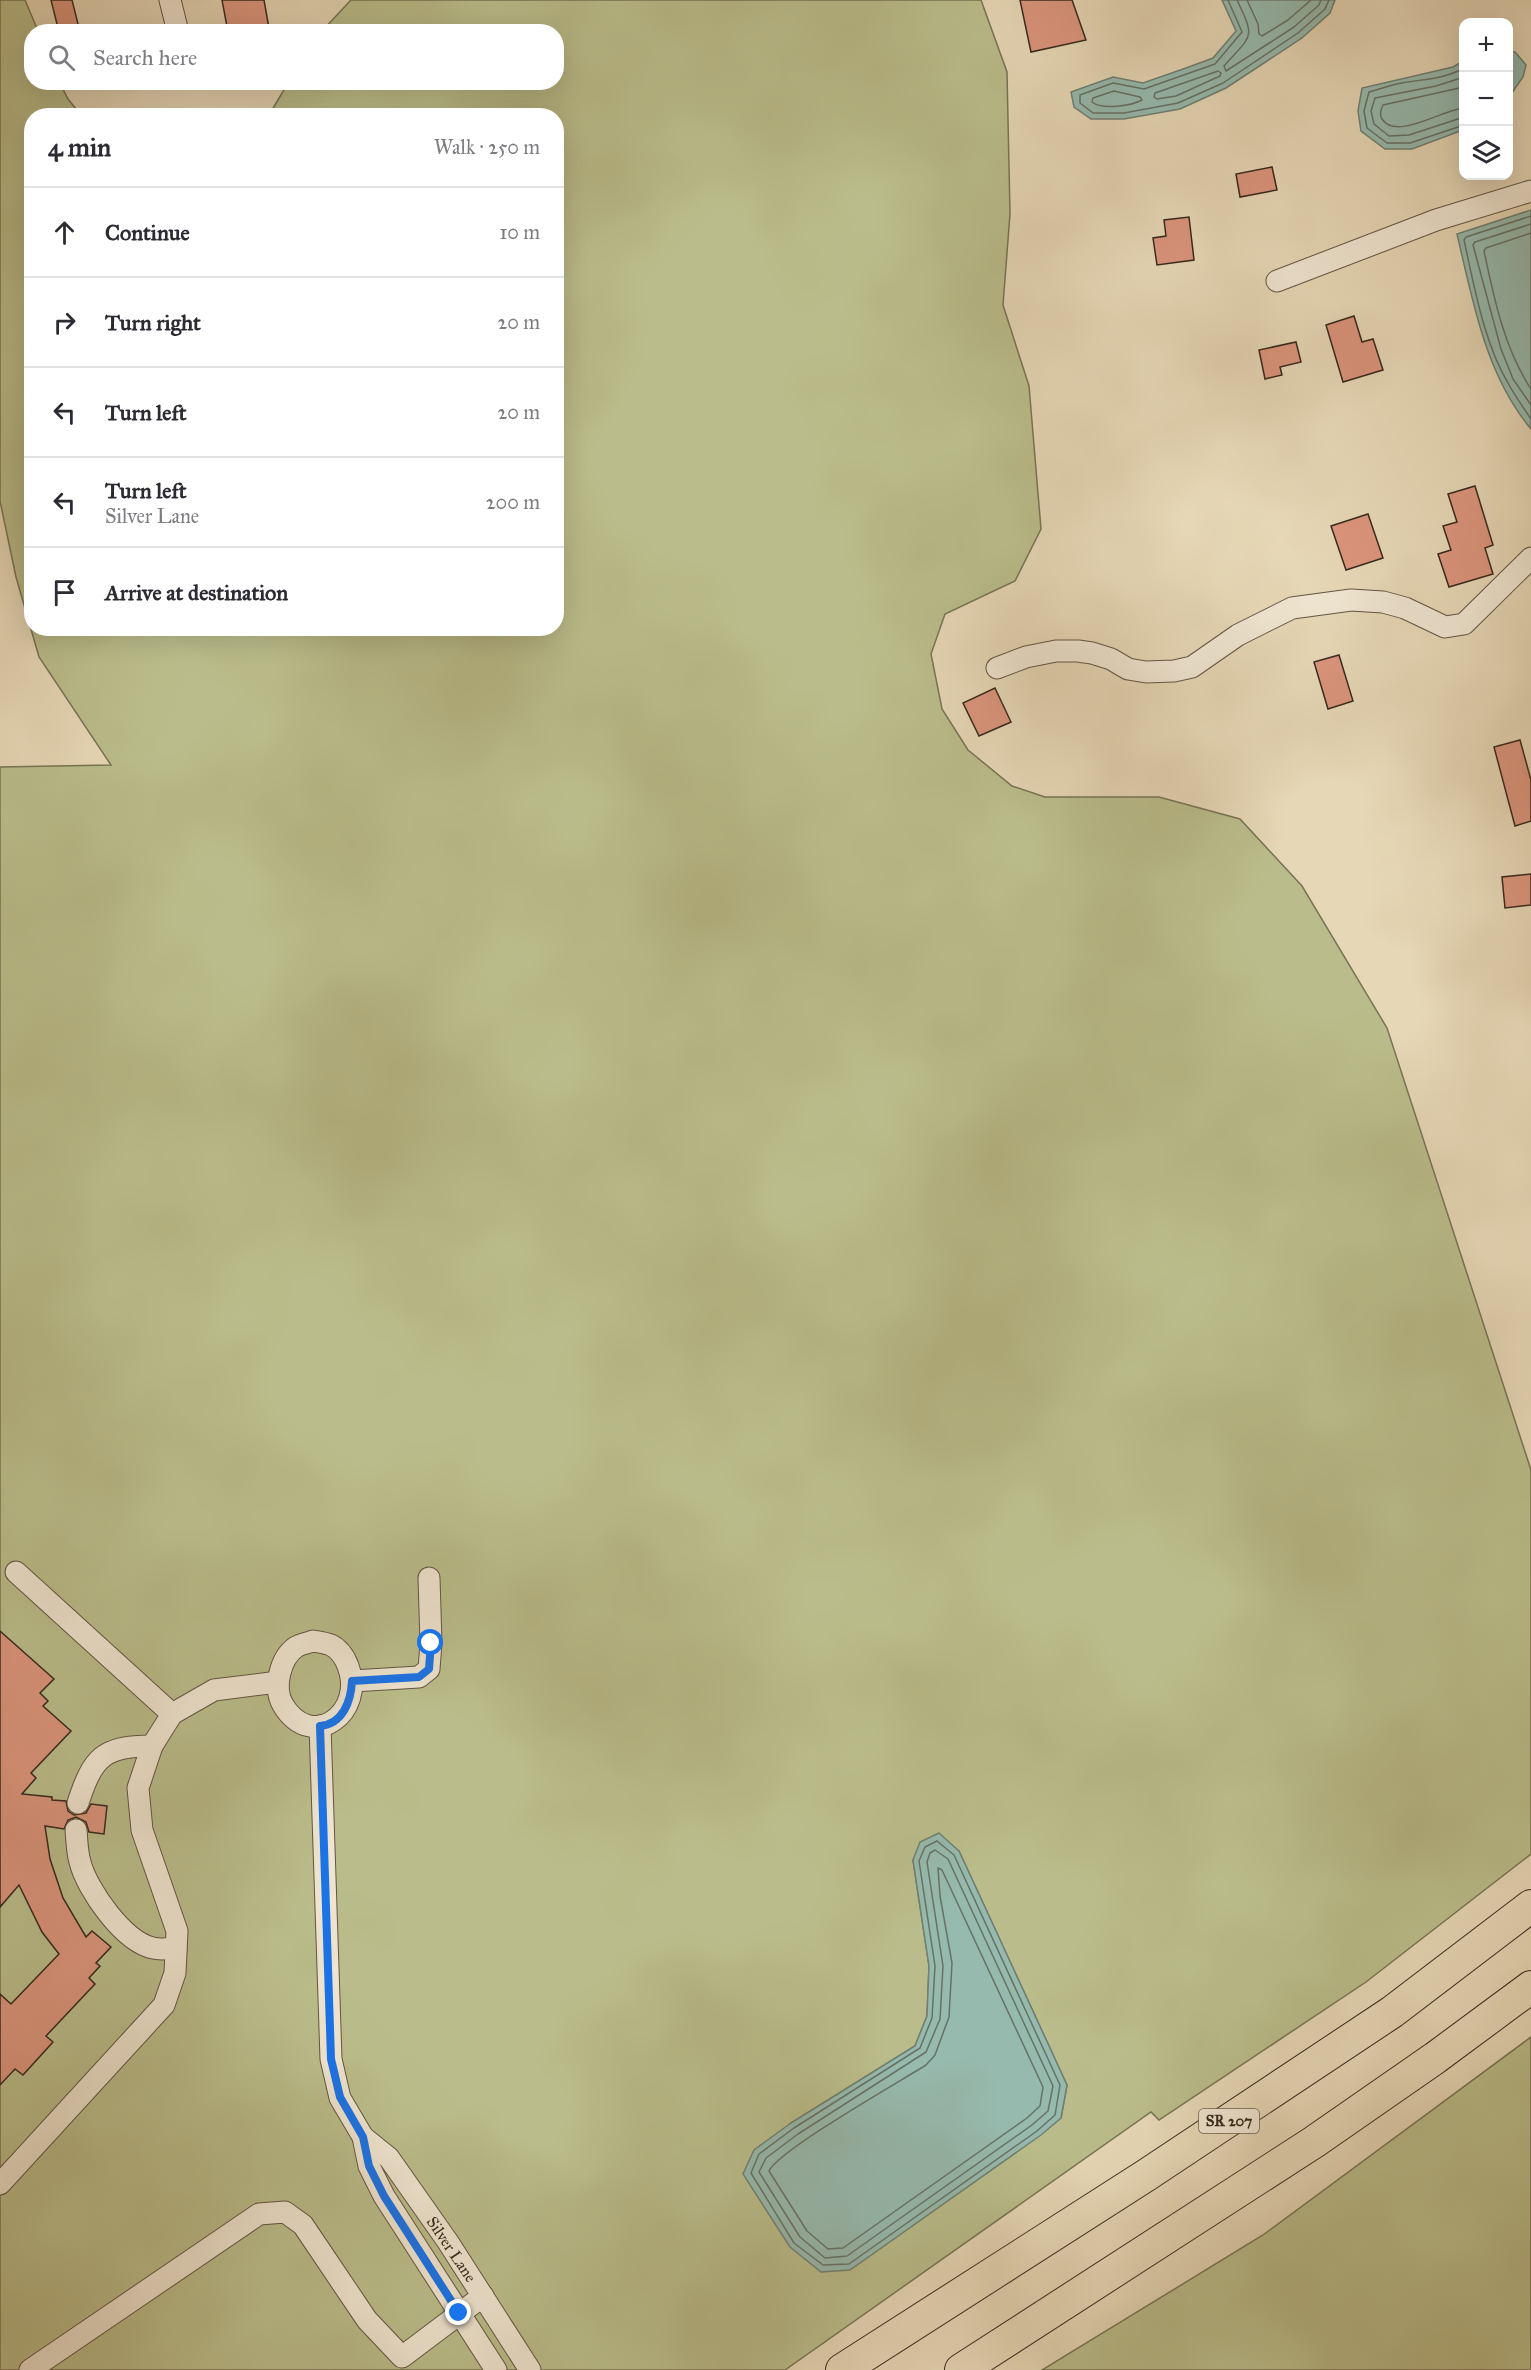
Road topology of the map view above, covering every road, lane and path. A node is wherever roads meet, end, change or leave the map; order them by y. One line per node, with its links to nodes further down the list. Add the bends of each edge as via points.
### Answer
1 (170, 0): 2 (street)
2 (176, 24)
3 (1531, 191): 4 (street, via 1436,220)
4 (1278, 281)
5 (1531, 558): 6 (street, via 1464,624 1445,627 1405,608 1351,600 1292,608 1238,635 1192,667 1174,671 1128,669 1092,652 1078,651 1026,657)
6 (997, 668)
7 (16, 1572): 11 (street)
8 (429, 1578): 9 (street, via 429,1669 419,1677)
9 (352, 1681): 10 (street, via 345,1658 331,1645 314,1641 296,1647 283,1662); 12 (street, via 351,1697 342,1715)
10 (278, 1682): 11 (street, via 214,1690); 12 (street, via 281,1702 292,1718 309,1727)
11 (172, 1714): 13 (street)
12 (320, 1726): 19 (street, Silver Lane, via 331,2059 340,2097)
13 (152, 1746): 14 (street, via 124,1746 103,1755 86,1778); 17 (street, via 138,1788 142,1830 177,1931)
14 (78, 1803)
15 (76, 1830): 17 (street, via 80,1863 90,1886 120,1926 136,1942 153,1948)
16 (1531, 1906): 27 (highway, SR 207, via 1392,2012)
17 (176, 1948): 20 (street, via 175,1973 164,2005)
18 (1531, 1987): 28 (highway, via 1314,2142)
19 (363, 2137): 21 (street, Silver Lane, via 390,2158); 22 (street, Silver Lane, via 369,2166 384,2196)
20 (0, 2184)
21 (483, 2296): 22 (street); 26 (street, Silver Lane)
22 (459, 2313): 23 (street); 25 (street, Silver Lane)
23 (406, 2364): 24 (street, via 368,2320 303,2225 285,2212 259,2214)
24 (30, 2370)
25 (496, 2370)
26 (530, 2370)
27 (842, 2370)
28 (961, 2370)

